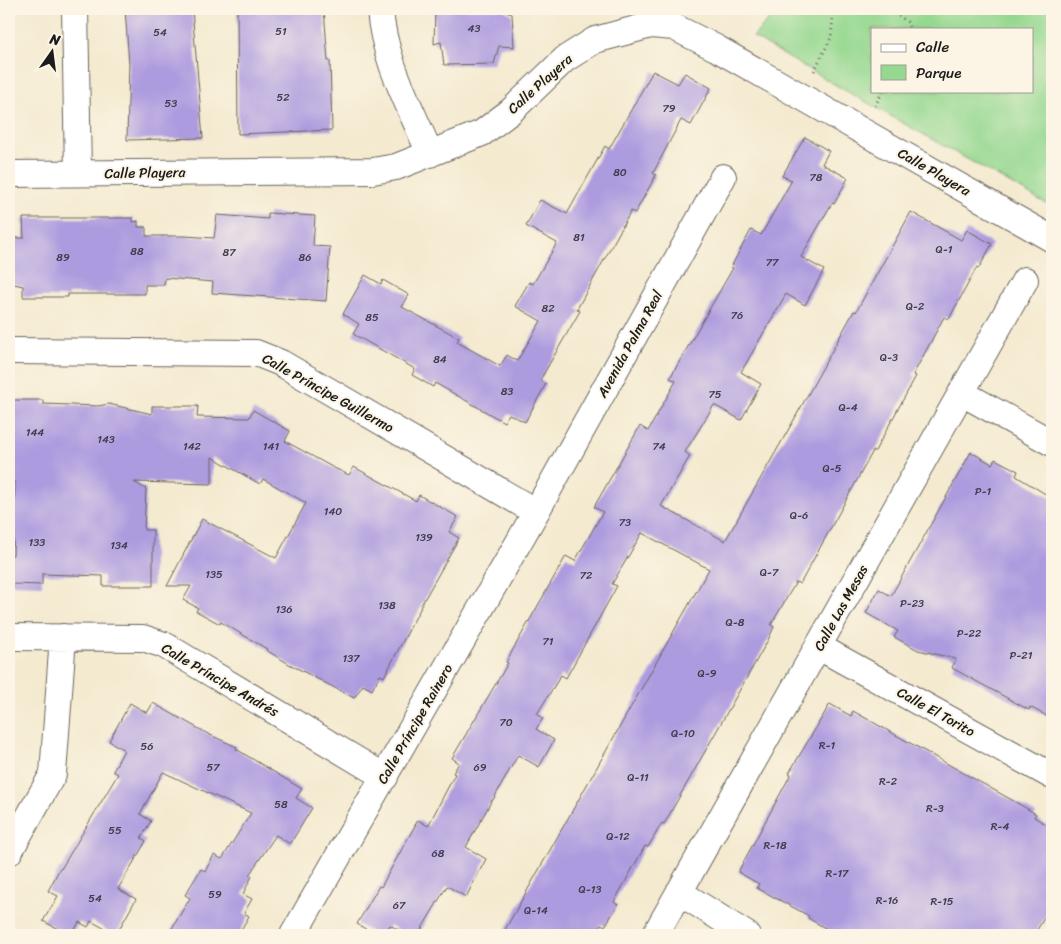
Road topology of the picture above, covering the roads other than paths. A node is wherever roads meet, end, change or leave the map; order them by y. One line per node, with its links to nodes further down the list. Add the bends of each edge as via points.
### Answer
1 (74, 9): 5 (street)
2 (380, 9): 4 (street, via 386,49)
3 (673, 18): 4 (street, Calle Playera, via 595,40 565,59 482,134); 8 (street, Calle Playera, via 716,48)
4 (430, 154): 5 (street, Calle Playera, via 396,167 373,171)
5 (78, 173): 6 (street, Calle Playera)
6 (9, 174)
7 (723, 176): 13 (street, Avenida Palma Real)
8 (1052, 239)
9 (1025, 280): 11 (street, Calle Las Mesas)
10 (9, 351): 13 (street, Calle Príncipe Guillermo, via 256,352 281,363)
11 (962, 393): 12 (street); 16 (street, Calle Las Mesas)
12 (1052, 443)
13 (536, 512): 18 (street, Calle Príncipe Rainero)
14 (9, 637): 15 (street, Calle Príncipe Andrés)
15 (63, 637): 18 (street, Calle Príncipe Andrés, via 143,638 164,645); 19 (street, via 53,774)
16 (819, 647): 17 (street, Calle El Torito); 20 (street, Calle Las Mesas)
17 (1052, 776)
18 (385, 777): 21 (street, Calle Príncipe Rainero)
19 (9, 852)
20 (680, 892): 22 (street, Calle Las Mesas); 23 (street)
21 (293, 935)
22 (655, 935)
23 (747, 935)

